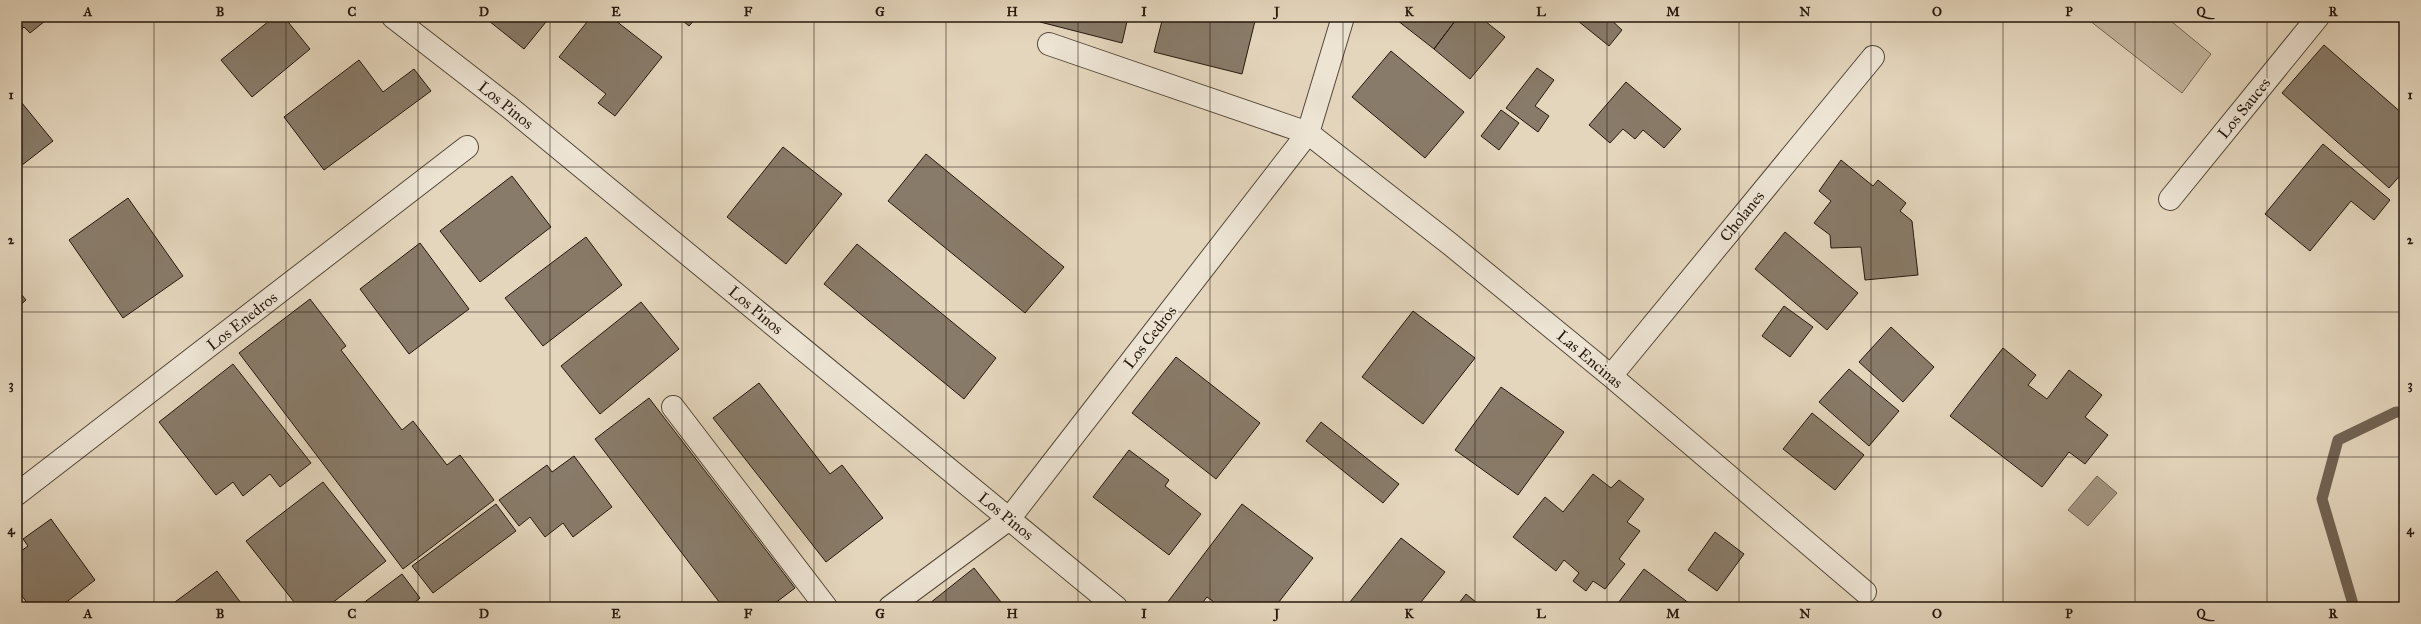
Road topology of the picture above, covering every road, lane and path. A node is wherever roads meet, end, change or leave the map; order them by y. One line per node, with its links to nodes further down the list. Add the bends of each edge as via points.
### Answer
1 (393, 17): 12 (street, Los Pinos, via 509,107)
2 (1343, 17): 6 (street, Los Cedros)
3 (2318, 17): 8 (street, Los Sauces)
4 (1049, 44): 6 (street, Las Encinas)
5 (1873, 57): 9 (street, Cholanes)
6 (1308, 133): 9 (street, Las Encinas, via 1450,244); 12 (street, Los Cedros)
7 (467, 147): 11 (street, Los Enedros)
8 (2170, 199)
9 (1611, 376): 13 (street, Las Encinas)
10 (673, 407): 14 (street)
11 (17, 494)
12 (1009, 519): 15 (street, Los Cedros); 16 (street, Los Pinos)
13 (1865, 592)
14 (826, 607)
15 (890, 607)
16 (1116, 607)

